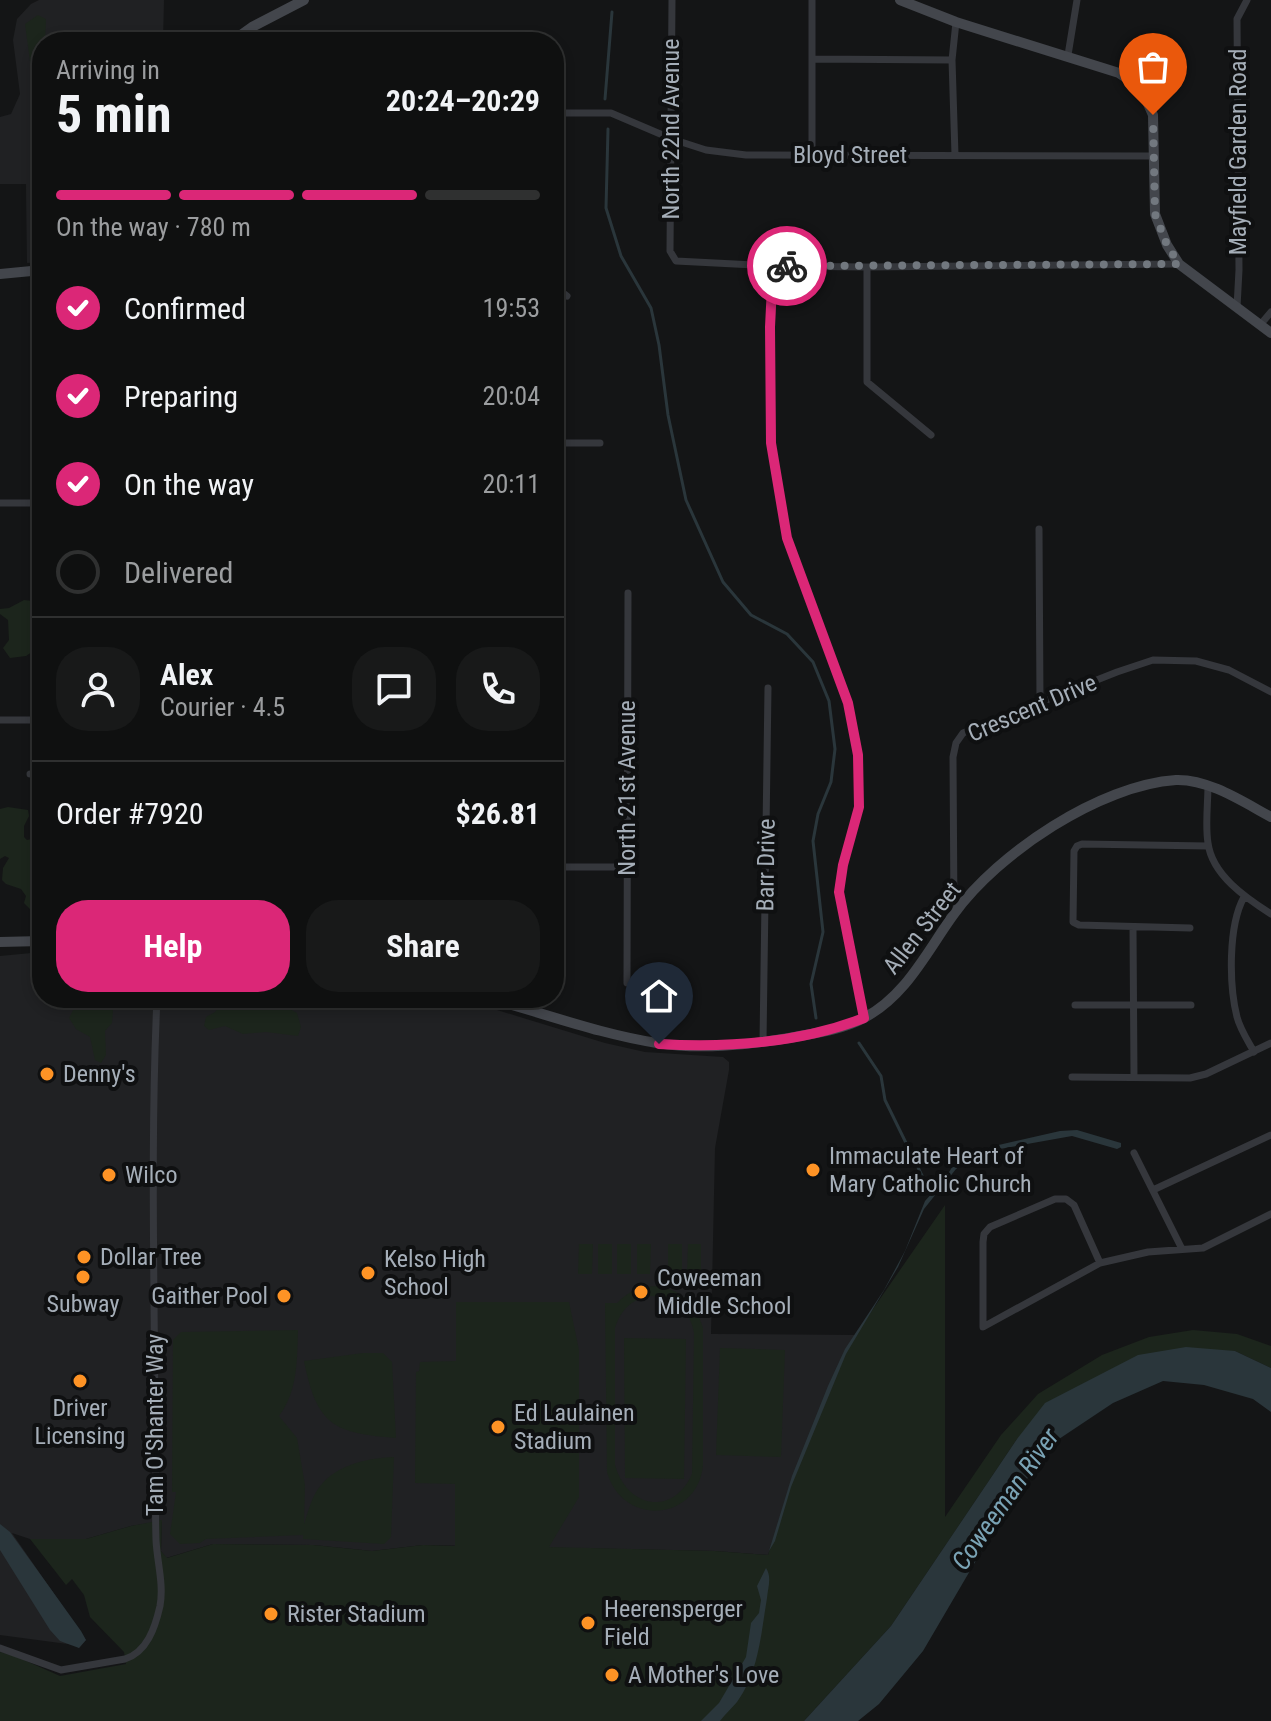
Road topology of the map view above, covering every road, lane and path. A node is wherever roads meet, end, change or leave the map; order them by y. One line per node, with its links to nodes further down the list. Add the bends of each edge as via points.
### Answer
1 (304, 0): 8 (street)
2 (672, 0): 13 (street, North 22nd Avenue)
3 (812, 0): 10 (street)
4 (900, 0): 7 (street)
5 (1077, 0): 9 (street)
6 (1247, 0): 24 (street, Mayfield Garden Road, via 1237,19)
7 (956, 22): 9 (street); 11 (street)
8 (245, 32)
9 (1068, 55): 16 (street, via 1119,73 1141,88 1153,115)
10 (812, 59): 11 (street); 15 (street)
11 (952, 60): 14 (street)
12 (564, 113): 13 (street, Bloyd Street, via 611,113)
13 (672, 139): 15 (street, Bloyd Street, via 724,153); 18 (street, North 22nd Avenue, via 673,258)
14 (955, 155): 15 (street, Bloyd Street); 16 (street, Bloyd Street)
15 (812, 156)
16 (1153, 156): 17 (street, via 1155,214)
17 (1179, 264): 19 (street); 24 (street)
18 (773, 266): 19 (street); 58 (street, via 771,443 787,538 848,703 858,755 859,807 839,892)
19 (867, 267): 28 (street, via 867,382)
20 (32, 271): 21 (street)
21 (0, 274)
22 (564, 294): 23 (street)
23 (567, 296)
24 (1237, 307): 26 (street)
25 (1271, 312): 26 (street)
26 (1260, 325): 27 (street)
27 (1271, 333)
28 (931, 435)
29 (564, 443): 30 (street)
30 (600, 443)
31 (0, 503): 32 (street)
32 (32, 503)
33 (1039, 529): 37 (street)
34 (628, 593): 44 (street, North 21st Avenue)
35 (768, 688): 59 (street, Barr Drive)
36 (1271, 692): 37 (street, Crescent Drive, via 1229,670 1196,661 1153,660)
37 (1040, 703): 46 (street, Crescent Drive, via 974,727 956,743)
38 (0, 720): 39 (street)
39 (32, 720)
40 (1208, 785): 41 (street, Allen Street); 42 (street); 46 (street, Allen Street, via 1178,780 1123,790 1067,817 997,867)
41 (1271, 817)
42 (1208, 846): 45 (street, via 1221,872); 48 (street, via 1077,846 1073,922)
43 (564, 867): 44 (street)
44 (626, 867): 52 (street, North 21st Avenue)
45 (1244, 897): 47 (street); 61 (street, via 1233,934 1233,994 1238,1021)
46 (954, 913): 58 (street, Allen Street, via 901,988)
47 (1271, 914)
48 (1133, 928): 49 (street); 55 (street)
49 (1190, 928)
50 (32, 941): 51 (street)
51 (0, 942)
52 (627, 983)
53 (1075, 1005): 55 (street)
54 (1191, 1005): 55 (street)
55 (1133, 1006): 62 (street)
56 (157, 1008): 70 (street, Tam O'Shanter Way, via 154,1297 160,1606 145,1645 125,1659 61,1670)
57 (521, 1008): 59 (street, Allen Street, via 659,1044)
58 (864, 1018): 59 (street, Allen Street, via 833,1030)
59 (763, 1042)
60 (1271, 1043): 61 (street)
61 (1254, 1052): 62 (street, via 1190,1078)
62 (1134, 1076): 63 (street)
63 (1072, 1077)
64 (1271, 1135): 66 (street)
65 (1134, 1153): 66 (street)
66 (1153, 1190): 68 (street)
67 (1271, 1214): 68 (street, via 1203,1248)
68 (1182, 1249): 69 (street)
69 (1100, 1263): 69 (street, via 983,1327 983,1242 990,1227 1066,1199 1074,1205)
70 (0, 1648)

